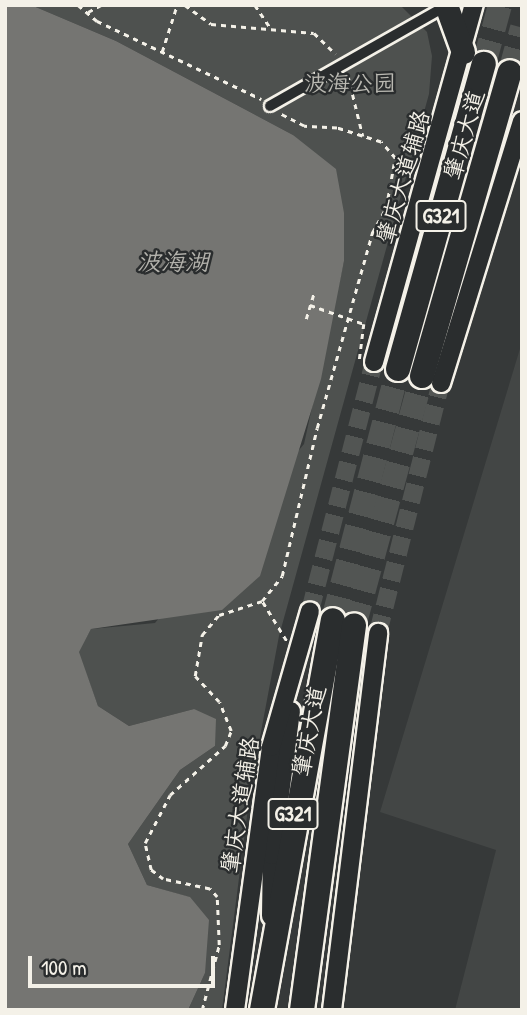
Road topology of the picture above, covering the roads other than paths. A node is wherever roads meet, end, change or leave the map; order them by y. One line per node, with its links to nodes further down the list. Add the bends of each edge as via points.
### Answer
1 (474, 5): 3 (street, 肇庆大道辅路)
2 (446, 6): 3 (main road); 5 (street)
3 (474, 58): 7 (street, 肇庆大道辅路); 8 (highway, 肇庆大道 / G321)
4 (510, 72): 9 (highway, 肇庆大道 / G321)
5 (270, 106)
6 (522, 121): 9 (street)
7 (370, 363)
8 (398, 369)
9 (432, 380)
10 (344, 622): 11 (street, 肇庆大道辅路); 12 (highway, 肇庆大道 / G321); 13 (highway, 肇庆大道 / G321); 18 (street)
11 (298, 659): 13 (street, via 271,855); 14 (street, 肇庆大道辅路, via 271,747)
12 (314, 916): 16 (highway, 肇庆大道 / G321); 17 (street)
13 (271, 944): 15 (highway, 肇庆大道 / G321)
14 (235, 1010)
15 (262, 1010)
16 (302, 1010)
17 (315, 1010)
18 (332, 1010)

